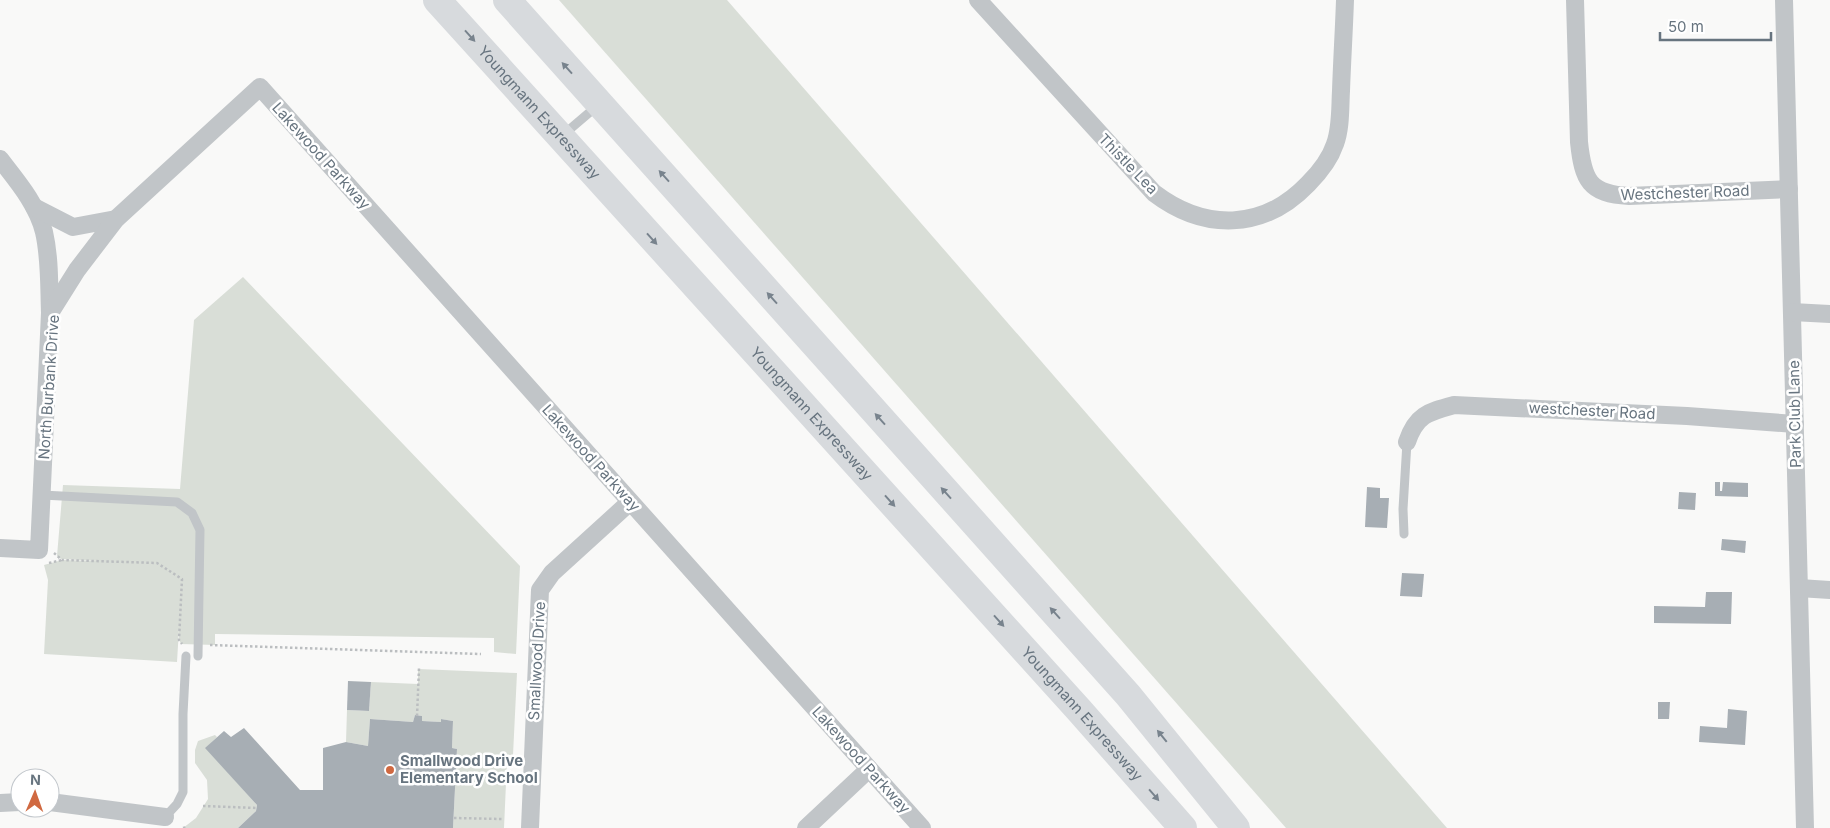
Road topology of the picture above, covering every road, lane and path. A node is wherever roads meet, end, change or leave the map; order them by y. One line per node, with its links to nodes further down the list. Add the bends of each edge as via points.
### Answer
1 (437, 0): 9 (highway, Youngmann Expressway, one-way to 9)
2 (506, 0): 8 (highway, one-way to 2)
3 (978, 0): 6 (street, Thistle Lea, via 1154,193 1186,213 1226,221 1263,215 1283,205 1314,178 1330,156 1340,117)
4 (1575, 0): 11 (street, Westchester Road, via 1579,142 1582,165 1594,186 1603,192 1629,196)
5 (1784, 0): 11 (street, Park Club Lane)
6 (1345, 1)
7 (260, 87): 13 (street, North Burbank Drive); 20 (street, Lakewood Parkway)
8 (599, 104): 9 (lane); 45 (highway, one-way to 8, via 1128,695)
9 (561, 137): 44 (highway, Youngmann Expressway, one-way to 44)
10 (0, 159): 12 (street)
11 (1789, 189): 14 (street, Park Club Lane)
12 (34, 207): 13 (street, via 73,227); 15 (street, via 44,230)
13 (116, 219): 15 (street, North Burbank Drive, via 77,270)
14 (1792, 312): 16 (street); 17 (street, Park Club Lane)
15 (50, 313): 19 (street, North Burbank Drive)
16 (1830, 314)
17 (1795, 424): 18 (street, westchester Road, via 1454,405 1429,411 1411,429); 26 (street, Park Club Lane)
18 (1407, 442): 21 (lane)
19 (42, 495): 22 (street, North Burbank Drive); 28 (lane, via 177,502 192,513 200,530)
20 (630, 502): 34 (street, Lakewood Parkway); 41 (street, Smallwood Drive, via 552,573 540,590)
21 (1404, 534)
22 (40, 541): 23 (street, via 39,550); 24 (path)
23 (0, 548)
24 (62, 560): 25 (path); 28 (path, via 157,563 182,579 179,640 181,644)
25 (44, 566)
26 (1799, 588): 27 (street); 46 (street, Park Club Lane)
27 (1830, 590)
28 (198, 645): 29 (path); 31 (lane)
29 (480, 654)
30 (186, 656): 38 (lane, via 182,714 183,792)
31 (198, 656)
32 (419, 668): 33 (path)
33 (418, 716)
34 (869, 769): 42 (street); 43 (street, Lakewood Parkway)
35 (60, 803): 38 (street)
36 (203, 806): 37 (path)
37 (256, 808)
38 (165, 818)
39 (454, 818): 40 (path)
40 (502, 819)
41 (530, 828)
42 (806, 828)
43 (922, 828)
44 (1183, 828)
45 (1236, 828)
46 (1805, 828)

